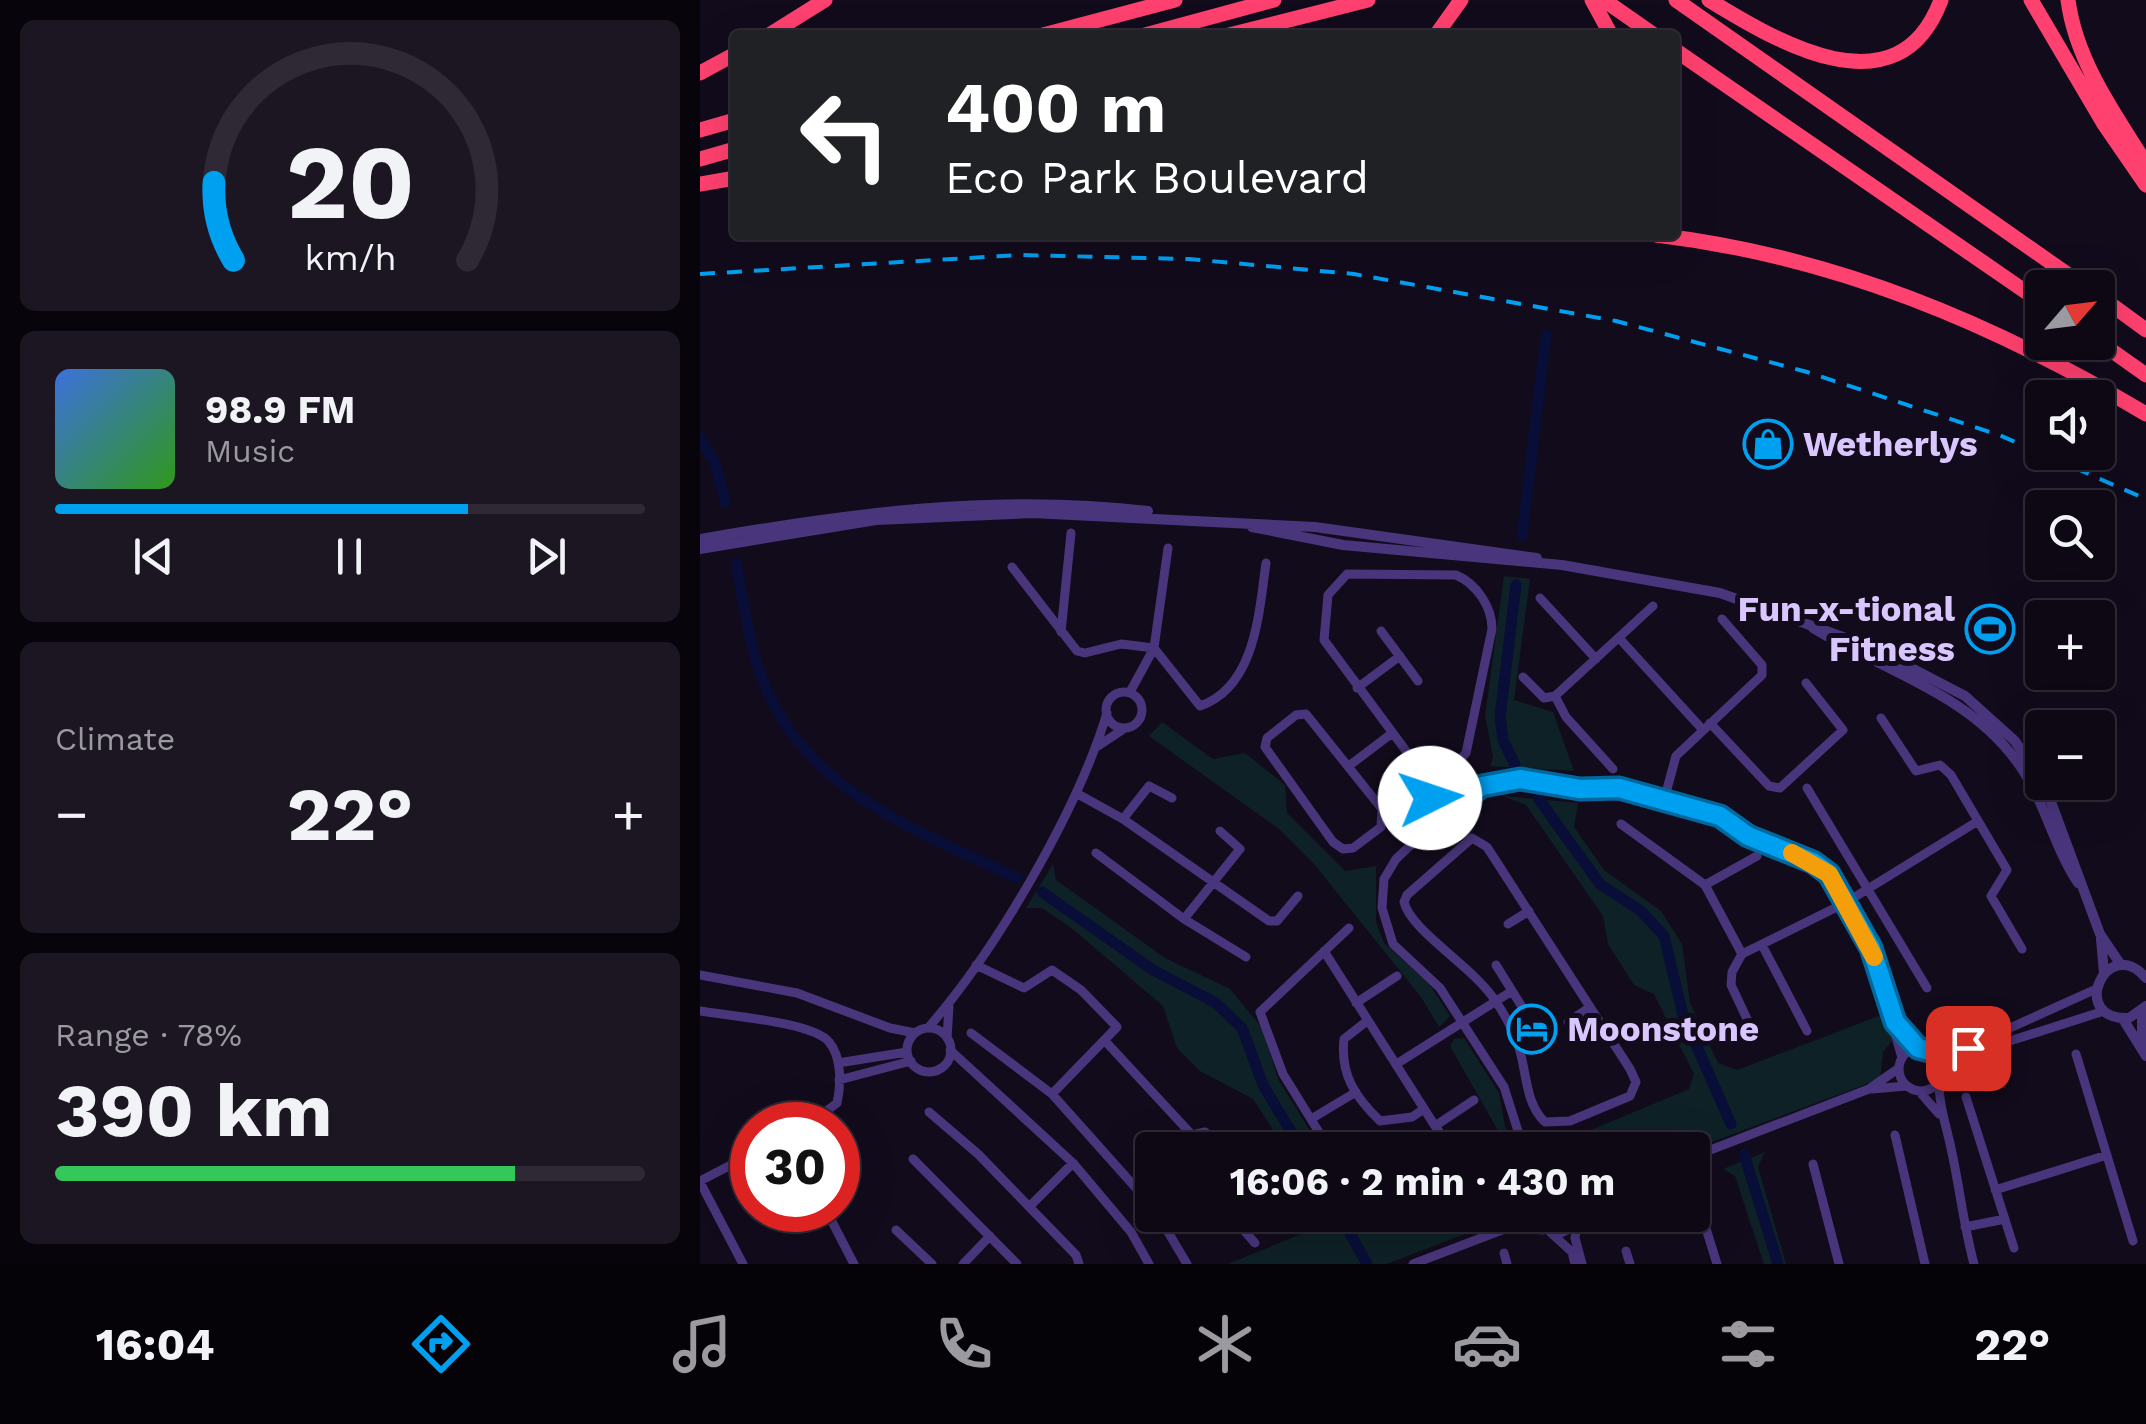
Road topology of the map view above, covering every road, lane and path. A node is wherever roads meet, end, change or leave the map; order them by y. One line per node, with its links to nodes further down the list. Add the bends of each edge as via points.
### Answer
1 (804, 0): 14 (highway)
2 (825, 0): 15 (highway)
3 (1176, 0): 16 (highway)
4 (1274, 0): 17 (highway)
5 (1368, 0): 18 (highway)
6 (1461, 0): 19 (highway)
7 (1592, 0): 20 (highway)
8 (1604, 0): 21 (highway)
9 (1676, 0): 36 (highway)
10 (1709, 0): 11 (highway, via 1796,48 1848,61 1903,48)
11 (1941, 0)
12 (2031, 0): 34 (highway)
13 (2068, 0): 30 (highway, via 2097,86)
14 (771, 30)
15 (774, 30)
16 (1063, 30)
17 (1163, 30)
18 (1250, 30)
19 (1440, 30)
20 (1608, 30)
21 (1647, 30)
22 (1680, 53): 37 (highway)
23 (730, 57): 24 (highway)
24 (700, 73)
25 (730, 121): 26 (highway)
26 (700, 130)
27 (730, 150): 28 (highway)
28 (700, 159)
29 (730, 161): 31 (highway)
30 (2146, 164)
31 (700, 168)
32 (730, 179): 33 (highway)
33 (700, 184)
34 (2146, 186)
35 (1680, 239): 42 (highway, via 1793,258 1897,290 2011,339)
36 (2061, 270)
37 (2025, 291)
38 (2115, 307): 39 (highway)
39 (2146, 330)
40 (2115, 353): 41 (highway)
41 (2146, 375)
42 (2146, 414)
43 (1163, 516): 45 (street, via 1069,502 928,506); 47 (street, via 928,516); 94 (street, via 1354,546 1562,565 1735,597 1799,620 1987,726 2032,785)
44 (1072, 533): 54 (street)
45 (700, 539)
46 (1168, 548): 56 (street)
47 (700, 549)
48 (1266, 563): 56 (street, via 1248,656 1210,702 1196,705)
49 (1012, 568): 54 (street)
50 (1540, 598): 58 (street)
51 (1653, 606): 55 (street)
52 (1722, 619): 67 (street, via 1763,672)
53 (1381, 631): 57 (street)
54 (1061, 632): 56 (street, via 1080,653 1121,644)
55 (1620, 638): 58 (street); 67 (street)
56 (1154, 648): 63 (street)
57 (1400, 656): 60 (street); 62 (street)
58 (1596, 659): 64 (street)
59 (1523, 677): 64 (street, via 1544,698)
60 (1418, 681)
61 (1806, 683): 67 (street, via 1843,730 1777,789)
62 (1357, 688): 69 (street); 73 (street, via 1322,634 1328,595 1339,580 1352,573 1456,575 1490,609 1492,629 1466,752)
63 (1130, 692): 65 (street, via 1115,694); 68 (street, via 1142,712)
64 (1555, 696): 72 (street, via 1566,718)
65 (1106, 713): 68 (street); 70 (street)
66 (1881, 718): 80 (street, via 1916,771 1946,768)
67 (1706, 726): 77 (street, via 1672,761)
68 (1125, 728): 70 (street)
69 (1391, 734): 71 (street); 73 (street)
70 (1096, 747): 75 (street)
71 (1350, 766): 71 (street, via 1384,817 1375,833 1347,850 1333,842 1264,741 1306,714)
72 (1613, 768)
73 (1432, 786): 78 (street, via 1430,800)
74 (1807, 788): 87 (street)
75 (1076, 793): 79 (street); 100 (street)
76 (1172, 798): 79 (street, via 1149,786)
77 (1664, 800): 78 (street, via 1619,788 1510,779 1473,790); 89 (street, via 1720,816 1748,836 1813,862)
78 (1443, 815): 122 (street, via 1388,868 1383,920 1393,944 1434,980)
79 (1123, 819): 85 (street)
80 (1978, 820): 87 (street); 96 (street, via 2008,873 1991,896)
81 (1621, 824): 86 (street)
82 (1220, 831): 85 (street, via 1240,850)
83 (1096, 852): 91 (street)
84 (1757, 856): 86 (street)
85 (1213, 884): 88 (street, via 1272,922); 91 (street)
86 (1705, 885): 98 (street)
87 (1868, 888): 89 (street); 107 (street)
88 (1298, 896)
89 (1846, 902): 95 (street); 121 (street, via 1871,948)
90 (1529, 911): 92 (street); 111 (street, via 1488,847 1474,838 1405,899 1414,924 1468,966); 113 (street)
91 (1184, 919): 99 (street)
92 (1508, 924)
93 (1349, 928): 97 (street)
94 (2100, 934): 102 (street); 103 (street)
95 (1762, 945): 98 (street); 125 (street)
96 (2022, 949)
97 (1324, 950): 110 (street); 155 (street, via 1260,1011 1283,1074)
98 (1742, 954): 129 (street, via 1731,985)
99 (1246, 957)
100 (976, 965): 112 (street); 130 (street, via 1024,988 1052,970 1117,1027)
101 (1496, 965): 109 (street)
102 (2121, 965): 103 (street); 106 (street)
103 (2104, 973): 108 (street)
104 (700, 975): 123 (street, via 797,993)
105 (1397, 976): 110 (street)
106 (2146, 978)
107 (1927, 988)
108 (2096, 988): 116 (street); 134 (street, via 1968,1048)
109 (1512, 991): 111 (street); 117 (street)
110 (1356, 1002): 119 (street)
111 (1496, 1002): 113 (street, via 1519,1048 1533,1104 1550,1124 1634,1090 1634,1077); 122 (street)
112 (949, 1004): 124 (street); 128 (street)
113 (1590, 1007): 120 (street)
114 (2144, 1008): 118 (street); 133 (street)
115 (700, 1011): 137 (street, via 812,1031 830,1042)
116 (2104, 1011): 118 (street); 142 (street, via 1966,1054)
117 (1529, 1018)
118 (2123, 1019): 133 (street)
119 (1367, 1020): 138 (street); 147 (street, via 1344,1039 1342,1068)
120 (1568, 1022)
121 (1895, 1022): 131 (street); 139 (street)
122 (1464, 1023): 138 (street); 160 (street, via 1504,1087)
123 (890, 1028): 126 (street); 135 (street)
124 (928, 1028): 126 (street); 128 (street)
125 (1807, 1030)
126 (915, 1033): 135 (street)
127 (971, 1033): 148 (street)
128 (947, 1038): 132 (street)
129 (1756, 1038)
130 (1106, 1042): 148 (street); 157 (street)
131 (1918, 1048): 134 (street); 139 (street)
132 (950, 1050): 140 (street); 141 (street)
133 (2144, 1050)
134 (1934, 1052): 142 (street)
135 (908, 1054): 137 (street); 140 (street, via 923,1071); 143 (street)
136 (2076, 1054): 163 (street)
137 (838, 1063): 143 (street)
138 (1398, 1063): 152 (street)
139 (1900, 1063): 144 (street); 145 (street)
140 (941, 1068): 141 (street)
141 (972, 1075): 165 (street)
142 (1940, 1076): 146 (street); 154 (street)
143 (839, 1080): 151 (street)
144 (1907, 1086): 145 (street); 146 (street)
145 (1869, 1089): 162 (street)
146 (1919, 1091): 154 (street)
147 (1356, 1092): 152 (street, via 1380,1122); 155 (street)
148 (1052, 1094): 169 (street)
149 (1966, 1097): 170 (street)
150 (1474, 1100): 156 (street)
151 (837, 1102)
152 (1424, 1109): 156 (street)
153 (929, 1112): 171 (street)
154 (1939, 1114): 173 (street, via 1953,1154)
155 (1311, 1119): 158 (street)
156 (1435, 1126): 159 (street)
157 (1189, 1132)
158 (1319, 1132)
159 (1439, 1132)
160 (1518, 1132)
161 (1895, 1135): 200 (street)
162 (1710, 1150)
163 (2107, 1155): 170 (street); 183 (street)
164 (913, 1159): 182 (street)
165 (1073, 1163): 171 (street); 193 (street, via 1132,1232)
166 (1813, 1164): 199 (street)
167 (730, 1165): 168 (street)
168 (700, 1181): 187 (street)
169 (1135, 1183)
170 (1996, 1190): 172 (street)
171 (1030, 1206): 192 (street)
172 (2004, 1219): 173 (street); 185 (street)
173 (1964, 1227): 201 (street)
174 (896, 1230): 189 (street)
175 (837, 1232): 188 (street)
176 (1168, 1232): 194 (street)
177 (1245, 1232): 184 (street)
178 (1497, 1232): 195 (street)
179 (1548, 1232): 196 (street)
180 (1576, 1232): 196 (street)
181 (1707, 1232): 198 (street)
182 (990, 1236): 190 (street); 191 (street)
183 (2133, 1242)
184 (1254, 1243)
185 (2014, 1248)
186 (1626, 1250): 197 (street)
187 (743, 1264)
188 (854, 1264)
189 (932, 1264)
190 (963, 1264)
191 (1017, 1264)
192 (1079, 1264)
193 (1149, 1264)
194 (1187, 1264)
195 (1413, 1264)
196 (1578, 1264)
197 (1630, 1264)
198 (1716, 1264)
199 (1839, 1264)
200 (1925, 1264)
201 (1974, 1264)

